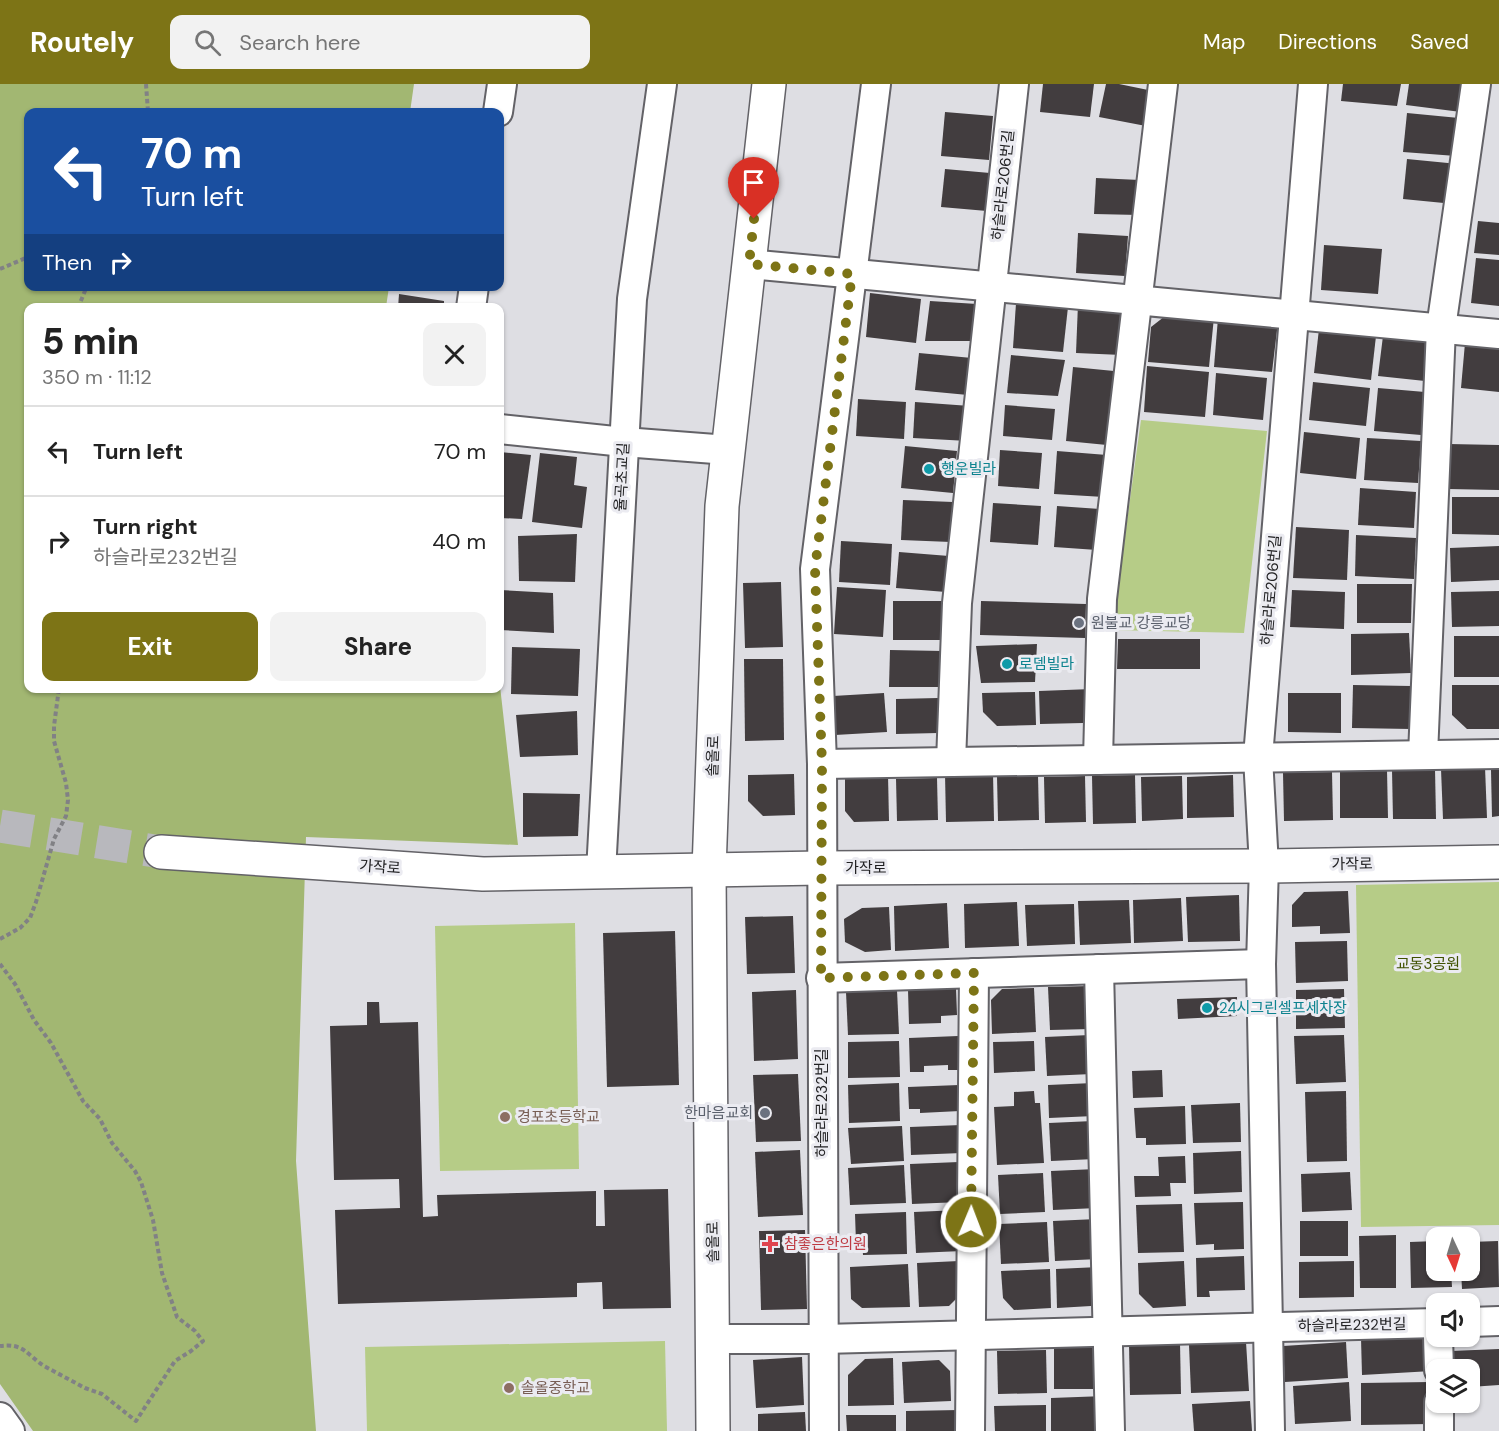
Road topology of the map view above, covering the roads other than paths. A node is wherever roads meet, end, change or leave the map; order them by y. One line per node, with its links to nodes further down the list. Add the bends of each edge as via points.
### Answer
1 (502, 84): 9 (street)
2 (662, 84): 18 (street, 율곡초교길, via 632,299)
3 (769, 84): 10 (street, 솔올로)
4 (876, 84): 11 (street)
5 (1014, 84): 12 (street, 하슬라로206번길)
6 (1163, 84): 13 (street)
7 (1313, 84): 14 (street, 하슬라로206번길)
8 (1476, 84): 15 (street)
9 (499, 108)
10 (749, 264): 11 (street); 19 (street, 솔올로)
11 (852, 274): 12 (street); 25 (street, via 815,569)
12 (992, 286): 13 (street); 24 (street, 하슬라로206번길, via 957,603)
13 (1137, 300): 14 (street); 23 (street, via 1102,599)
14 (1294, 315): 15 (street); 22 (street, 하슬라로206번길)
15 (1441, 328): 16 (street); 21 (street)
16 (1499, 334)
17 (504, 429): 18 (street)
18 (624, 442): 19 (street); 31 (street, 율곡초교길)
19 (728, 450): 30 (street, 솔올로, via 722,506)
20 (1499, 754): 21 (street)
21 (1423, 755): 22 (street)
22 (1258, 757): 23 (street); 28 (street, 하슬라로206번길)
23 (1098, 760): 24 (street)
24 (951, 762): 25 (street)
25 (822, 764): 29 (street)
26 (161, 852): 31 (street, 가작로, via 483,874)
27 (1499, 861): 28 (street, 가작로)
28 (1264, 866): 29 (street, 가작로); 32 (street)
29 (821, 868): 30 (street, 가작로); 35 (street, 하슬라로232번길)
30 (709, 870): 31 (street, 가작로); 42 (street, 솔올로)
31 (601, 872)
32 (1261, 964): 33 (street); 39 (street)
33 (1099, 969): 34 (street); 40 (street)
34 (974, 973): 35 (street); 41 (street)
35 (821, 978): 43 (street, 하슬라로232번길)
36 (1499, 1321): 37 (street)
37 (1480, 1322)
38 (1426, 1323): 39 (street, 하슬라로232번길)
39 (1268, 1327): 40 (street, 하슬라로232번길); 51 (street)
40 (1107, 1331): 41 (street, 하슬라로232번길); 50 (street)
41 (970, 1335): 43 (street, 하슬라로232번길); 49 (street)
42 (714, 1339): 43 (street, 하슬라로232번길); 47 (street, 솔올로)
43 (824, 1339): 48 (street, 하슬라로232번길)
44 (1439, 1413): 52 (street)
45 (0, 1418): 46 (street)
46 (10, 1431)
47 (713, 1431)
48 (824, 1431)
49 (970, 1431)
50 (1110, 1431)
51 (1270, 1431)
52 (1439, 1431)

